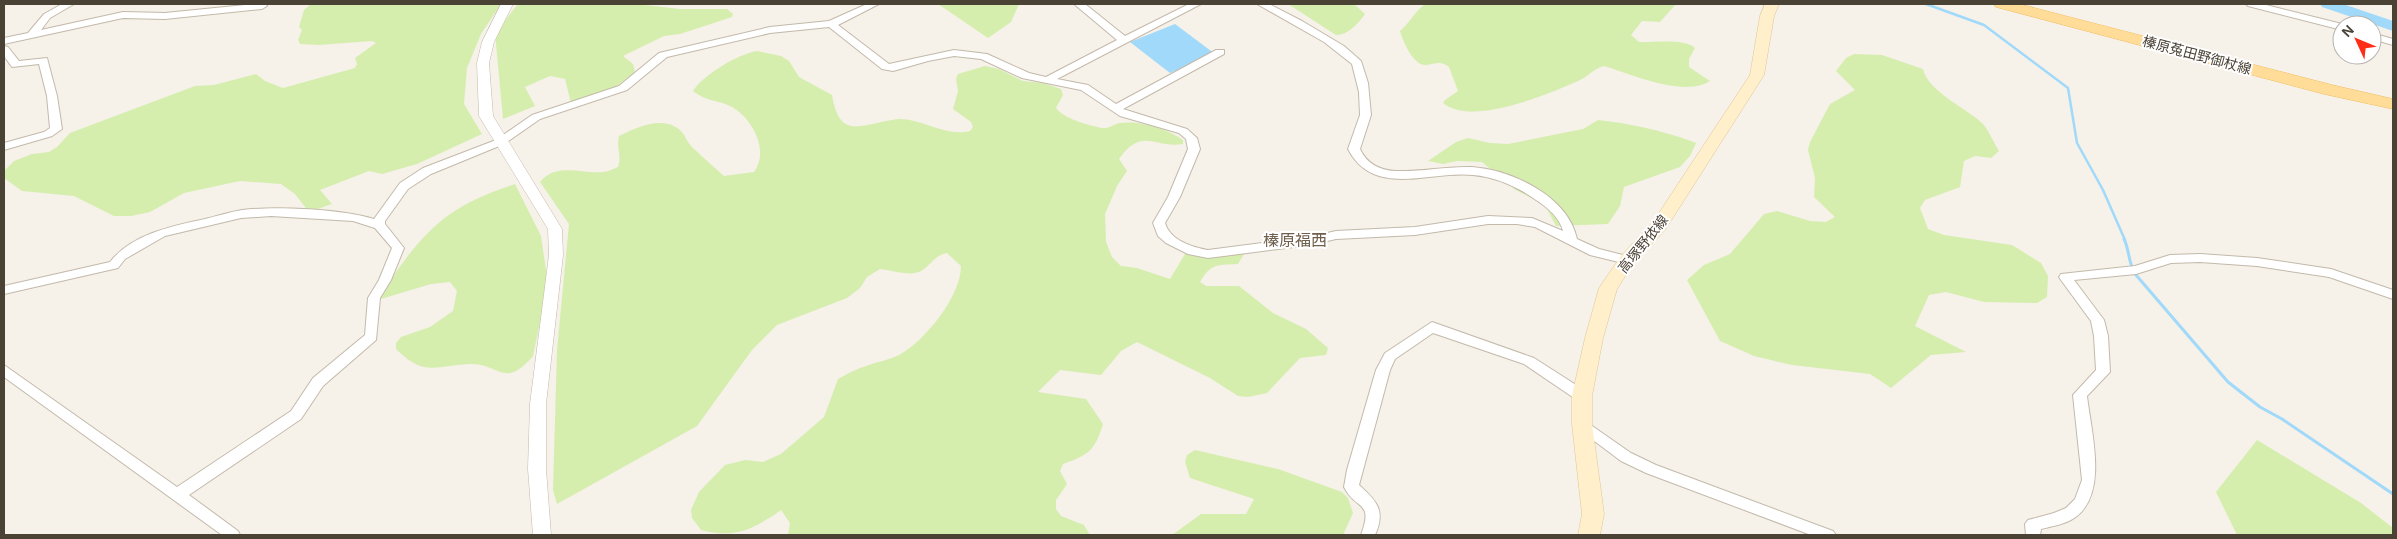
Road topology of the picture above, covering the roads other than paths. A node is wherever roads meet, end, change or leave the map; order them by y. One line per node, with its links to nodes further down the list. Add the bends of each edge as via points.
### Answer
1 (69, 4): 13 (street, via 47,16)
2 (507, 4): 21 (street, via 488,42 484,63 486,116)
3 (874, 4): 11 (street)
4 (1079, 4): 14 (street)
5 (1196, 4): 14 (street)
6 (1262, 4): 24 (street, via 1314,32 1356,63 1366,118 1354,149 1359,161 1368,168 1384,174 1489,174 1551,203 1572,232)
7 (1772, 4): 25 (main road, 高塚野依線, via 1757,75 1659,226)
8 (2002, 4): 19 (main road, 榛原菟田野御杖線)
9 (2250, 4): 12 (street)
10 (262, 6): 13 (street, via 165,16 123,15)
11 (831, 24): 18 (street, via 893,68 954,53 983,56 1026,76); 21 (street, via 770,30 663,55 623,88 536,117)
12 (2332, 25)
13 (32, 34): 15 (street)
14 (1123, 40): 18 (street)
15 (4, 41)
16 (4, 50): 22 (street, via 16,65 43,60 56,129)
17 (1220, 52): 20 (street)
18 (1047, 80): 20 (street, via 1084,86)
19 (2393, 104)
20 (1115, 109): 24 (street, via 1183,131 1191,138 1194,149 1159,223 1162,233 1170,240 1192,251 1208,254 1354,232 1414,231 1473,221 1530,222)
21 (500, 142): 23 (street, via 410,180); 33 (street, via 555,229 556,255 538,404 536,469)
22 (4, 147)
23 (379, 225): 26 (street, via 354,217 271,212 241,214 161,234 121,256 114,265); 31 (street, via 398,248 374,298 370,337 318,382 296,415)
24 (1571, 240): 25 (street, via 1590,250)
25 (1627, 260): 29 (main road, 高塚野依線, via 1608,288)
26 (4, 290)
27 (2393, 295): 37 (street, via 2331,273 2257,262 2200,258 2170,259 2130,271 2066,277 2097,320 2103,372 2080,395 2089,480 2081,502 2057,519 2034,524)
28 (4, 370): 31 (street)
29 (1582, 396): 30 (main road, 高塚野依線); 34 (street, via 1529,361 1432,327 1390,356 1384,370 1352,486 1372,506 1374,522)
30 (1582, 424): 35 (main road, 高塚野依線, via 1593,514); 36 (street, via 1626,457 1652,469)
31 (177, 496): 32 (street)
32 (233, 535)
33 (542, 535)
34 (1368, 535)
35 (1589, 535)
36 (1828, 535)
37 (2033, 535)

